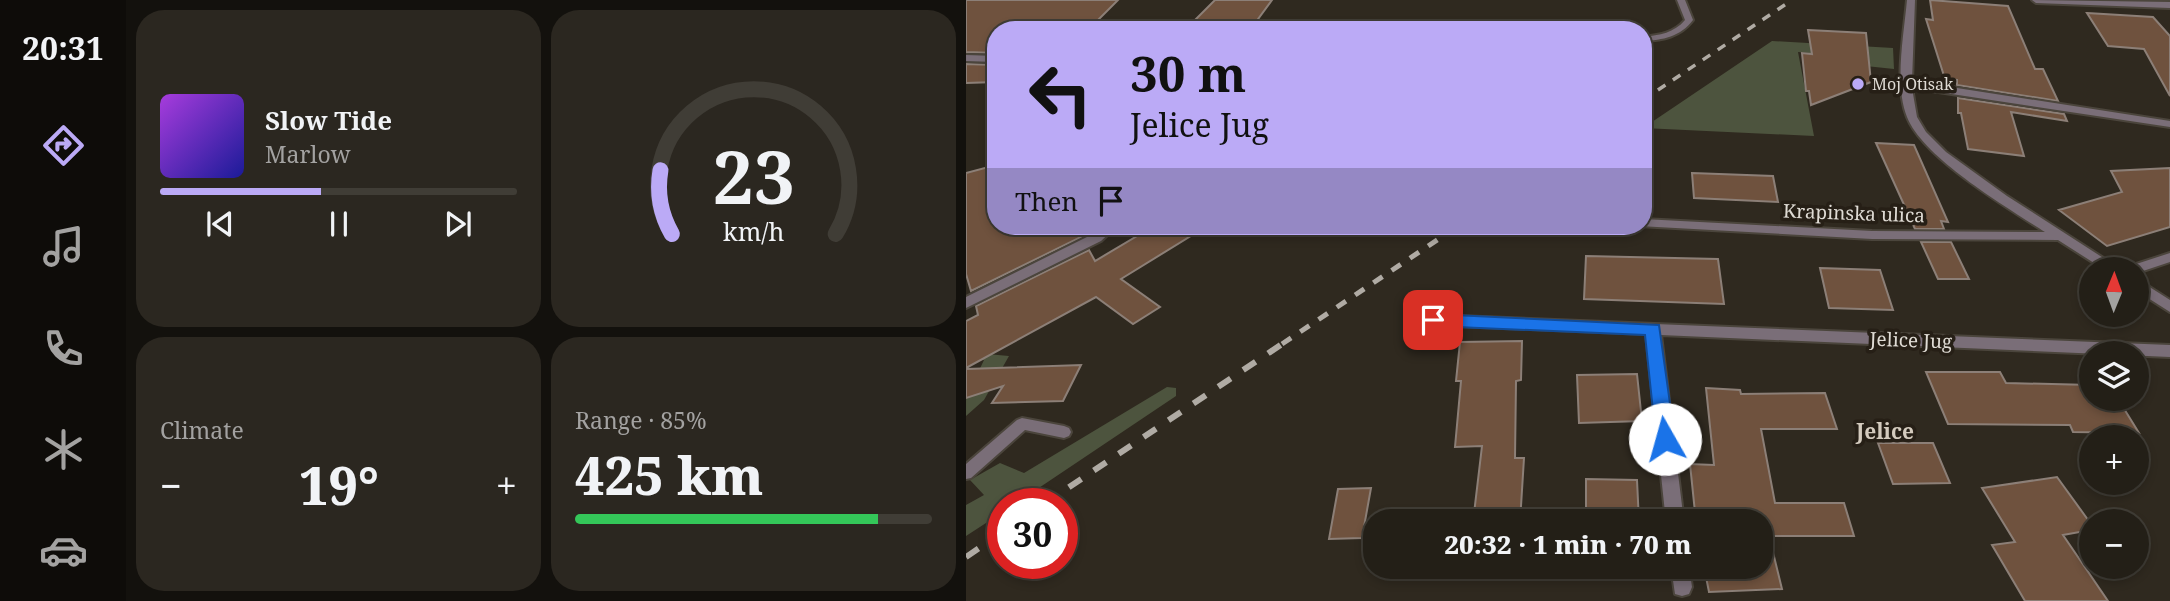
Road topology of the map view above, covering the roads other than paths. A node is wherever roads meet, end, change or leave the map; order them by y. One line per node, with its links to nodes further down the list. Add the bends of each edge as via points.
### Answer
1 (1682, 0): 5 (lane, via 1689,20 1684,28)
2 (1911, 0): 8 (street)
3 (2036, 0): 4 (street)
4 (2170, 5)
5 (1652, 38)
6 (966, 58): 7 (street)
7 (987, 59)
8 (1909, 84): 9 (street); 12 (street, via 1912,119 1927,141 1958,167)
9 (2170, 124)
10 (1652, 223): 12 (street, Krapinska ulica, via 1872,235)
11 (1100, 235): 17 (street)
12 (2063, 236): 13 (street)
13 (2096, 257)
14 (2170, 257): 15 (street)
15 (2149, 264)
16 (2149, 292): 18 (street)
17 (966, 303)
18 (2170, 307)
19 (1433, 320): 20 (street, Jelice Jug)
20 (1653, 329): 21 (street, Jelice Jug); 24 (street)
21 (2170, 351)
22 (1065, 432): 23 (lane, via 1022,424)
23 (966, 473)
24 (1674, 509)
25 (1681, 579): 26 (street)
26 (1682, 587)

